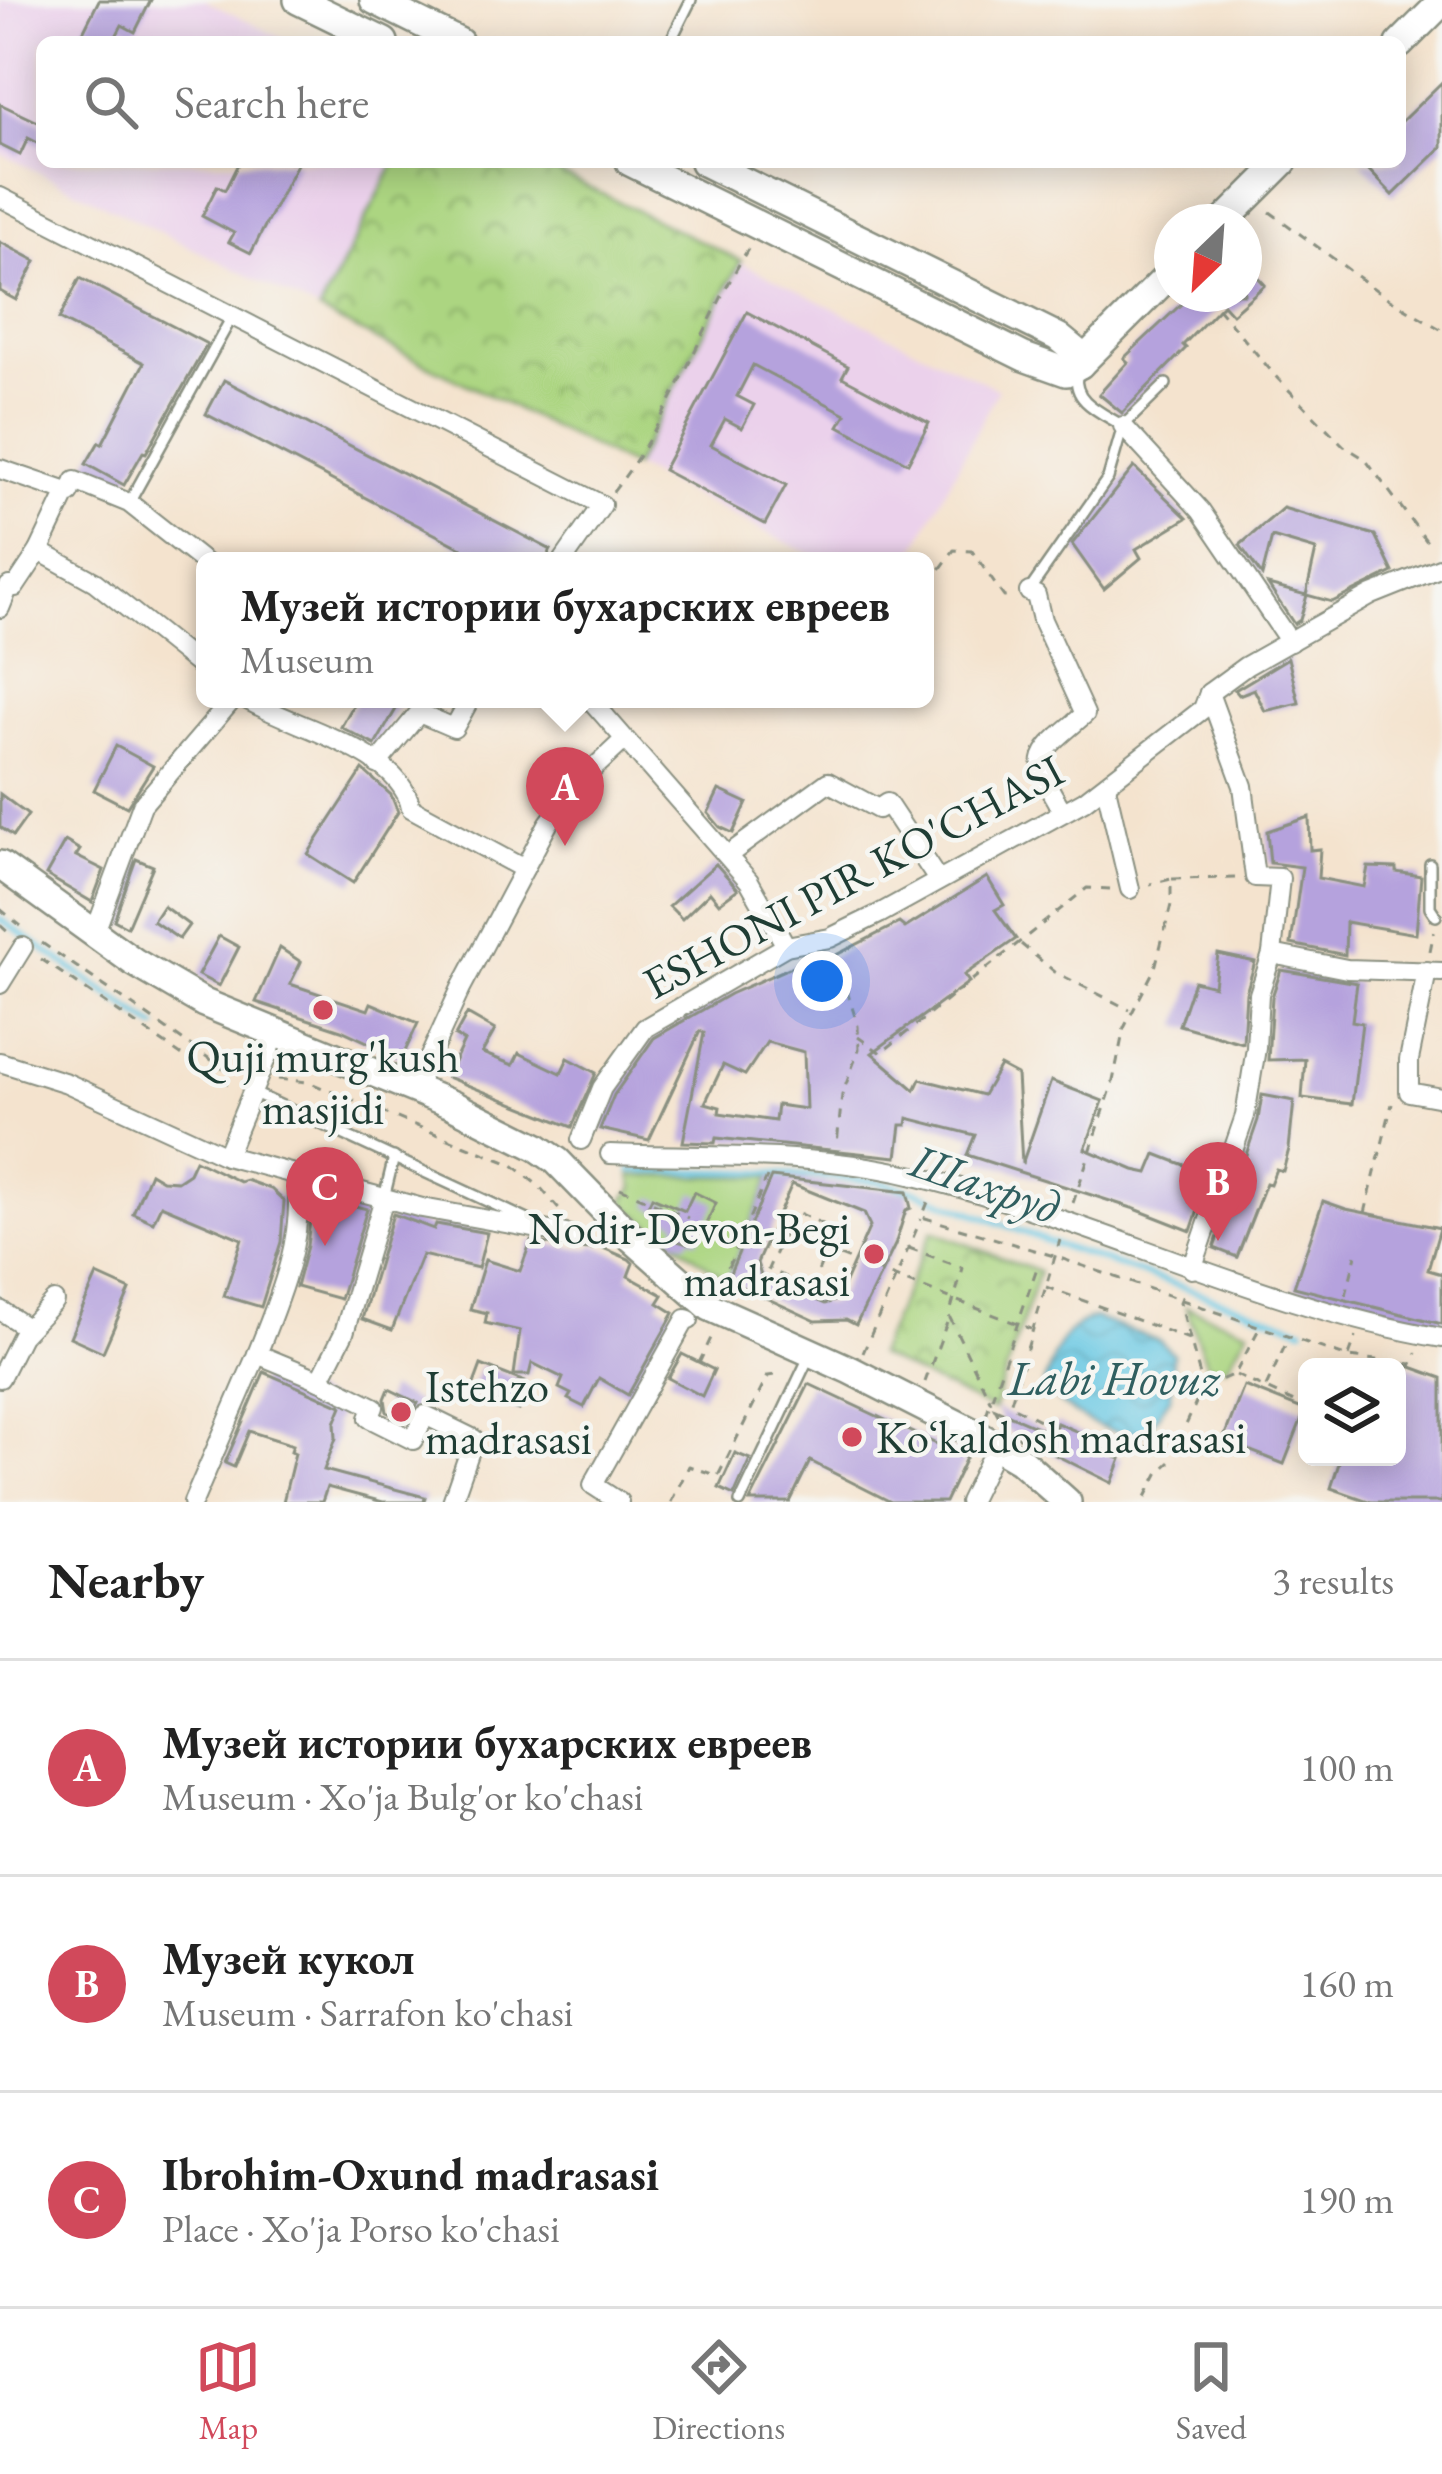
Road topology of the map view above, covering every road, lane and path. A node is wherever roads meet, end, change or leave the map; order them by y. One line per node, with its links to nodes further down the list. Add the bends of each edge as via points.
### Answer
1 (298, 0): 5 (street)
2 (374, 0): 6 (street)
3 (691, 0): 7 (lane)
4 (1442, 2): 8 (street)
5 (372, 36)
6 (447, 36)
7 (673, 36)
8 (1406, 38)
9 (642, 168): 20 (street, via 1046,367 1066,372)
10 (716, 168): 20 (street, via 1058,337 1082,356)
11 (1277, 168): 13 (street)
12 (0, 197): 18 (street)
13 (1241, 204)
14 (1270, 212): 19 (path)
15 (741, 261): 26 (path, via 643,450)
16 (1154, 290): 20 (street)
17 (1221, 312): 30 (path, via 1278,379 1365,459 1401,503)
18 (233, 315): 25 (lane); 26 (street)
19 (1442, 330)
20 (1079, 364): 22 (lane, via 1080,397)
21 (1166, 384): 22 (lane)
22 (1123, 426): 32 (lane, via 1108,478); 34 (street, via 1202,511)
23 (0, 469): 24 (street)
24 (67, 492): 25 (street, via 75,481); 27 (street)
25 (129, 502): 29 (street)
26 (602, 505): 28 (street)
27 (39, 550): 33 (street); 35 (street, via 95,582)
28 (569, 552)
29 (196, 555)
30 (1436, 568): 34 (street, ESHONI PIR KO'CHASI)
31 (934, 578): 32 (path, via 953,550 972,550 1004,597)
32 (1029, 592): 44 (street, via 1085,714 1040,764)
33 (0, 608)
34 (1290, 642): 36 (street, ESHONI PIR KO'CHASI)
35 (196, 663)
36 (1210, 693): 43 (street, ESHONI PIR KO'CHASI, via 1203,709); 49 (street, via 1243,786)
37 (225, 708): 55 (street, via 142,805)
38 (261, 708): 42 (street)
39 (465, 708): 42 (street, via 454,728 419,713)
40 (597, 708): 41 (street)
41 (624, 740): 45 (street); 48 (street, via 578,783)
42 (377, 764): 48 (street, via 408,794 411,808)
43 (1106, 787): 44 (street, ESHONI PIR KO'CHASI); 52 (street)
44 (1064, 812): 51 (street, ESHONI PIR KO'CHASI)
45 (728, 855): 51 (street, via 828,782 878,808 887,803); 58 (street)
46 (1430, 864): 54 (lane)
47 (0, 865): 65 (street, via 134,962)
48 (524, 869): 70 (street)
49 (1255, 877): 50 (path); 60 (street, via 1280,878)
50 (1171, 879): 52 (path); 63 (path, via 1155,968)
51 (938, 880): 56 (street, ESHONI PIR KO'CHASI)
52 (1130, 889): 57 (path, via 1087,888)
53 (0, 908): 64 (path)
54 (1436, 916): 61 (path)
55 (100, 921)
56 (830, 938): 58 (street, ESHONI PIR KO'CHASI); 66 (path)
57 (1020, 943): 63 (path, via 1055,972); 66 (path, via 881,1053)
58 (786, 946): 75 (street, ESHONI PIR KO'CHASI, via 645,1028 602,1088)
59 (23, 947): 62 (street); 67 (path)
60 (1272, 954): 61 (street, via 1347,969); 95 (street, via 1259,994 1245,1116)
61 (1434, 971): 73 (street, via 1409,1060)
62 (0, 984)
63 (1131, 1011): 89 (path)
64 (172, 1033): 67 (path); 68 (path)
65 (276, 1034): 72 (street); 118 (street, via 537,1147 710,1306)
66 (858, 1037): 79 (path)
67 (166, 1042): 71 (path)
68 (223, 1068): 71 (path); 72 (path)
69 (3, 1069): 77 (street, via 67,1083)
70 (421, 1076)
71 (216, 1079): 72 (path)
72 (255, 1084): 77 (street); 78 (lane); 88 (path, via 308,1082 513,1165 540,1187)
73 (1409, 1092): 74 (street); 85 (path, via 1394,1096)
74 (1442, 1098)
75 (580, 1140)
76 (610, 1154): 79 (street)
77 (226, 1156): 81 (street)
78 (394, 1157): 83 (lane); 88 (lane)
79 (836, 1161): 89 (street, via 913,1175)
80 (751, 1174): 97 (path, via 768,1175)
81 (296, 1176): 83 (street); 117 (street, via 297,1229)
82 (620, 1188): 87 (path)
83 (384, 1198): 88 (street); 122 (street, via 344,1333)
84 (926, 1206): 86 (path)
85 (1364, 1213)
86 (922, 1217): 90 (path); 92 (path)
87 (688, 1218)
88 (563, 1229)
89 (1064, 1230): 92 (path); 95 (street)
90 (909, 1248): 96 (path); 101 (path, via 964,1268)
91 (827, 1251): 91 (path, via 811,1288 768,1269 794,1211 836,1230); 96 (path)
92 (1055, 1253): 98 (path); 99 (path)
93 (1356, 1255): 103 (path)
94 (1039, 1262): 107 (path)
95 (1190, 1276): 99 (path); 103 (street)
96 (896, 1277): 101 (path); 116 (path)
97 (721, 1285)
98 (1045, 1287): 111 (path); 115 (path)
99 (1182, 1299): 108 (path); 115 (path)
100 (53, 1301): 109 (street)
101 (953, 1302): 104 (path); 107 (path)
102 (0, 1310): 109 (street)
103 (1341, 1315): 113 (street)
104 (949, 1316): 123 (path); 126 (path)
105 (1254, 1317): 108 (path)
106 (689, 1320): 136 (street, via 593,1485)
107 (1017, 1324): 111 (path); 126 (path)
108 (1252, 1324): 110 (path)
109 (26, 1328): 121 (street)
110 (1259, 1328): 114 (path); 120 (path)
111 (1033, 1330): 129 (path, via 1010,1405)
112 (715, 1332): 119 (path)
113 (1434, 1336): 114 (path, via 1412,1364 1348,1358)
114 (1289, 1337): 125 (path)
115 (1190, 1340): 124 (path)
116 (863, 1353)
117 (257, 1354): 122 (street); 134 (street)
118 (806, 1362): 137 (path, via 768,1376 718,1476 689,1466); 138 (lane); 140 (street, via 997,1445)
119 (699, 1363)
120 (1234, 1374): 124 (path); 125 (path)
121 (0, 1378)
122 (320, 1380): 135 (street, via 374,1407 369,1418 413,1440 425,1415 474,1438)
123 (925, 1382)
124 (1203, 1387): 130 (path, via 1182,1434 1136,1451)
125 (1265, 1389): 127 (path)
126 (991, 1402): 128 (path)
127 (1298, 1404)
128 (986, 1415)
129 (1055, 1428)
130 (1106, 1447)
131 (989, 1461): 139 (street)
132 (1170, 1462): 133 (path)
133 (1146, 1497)
134 (193, 1502)
135 (452, 1502)
136 (620, 1502)
137 (671, 1502)
138 (740, 1502)
139 (969, 1502)
140 (1067, 1502)

